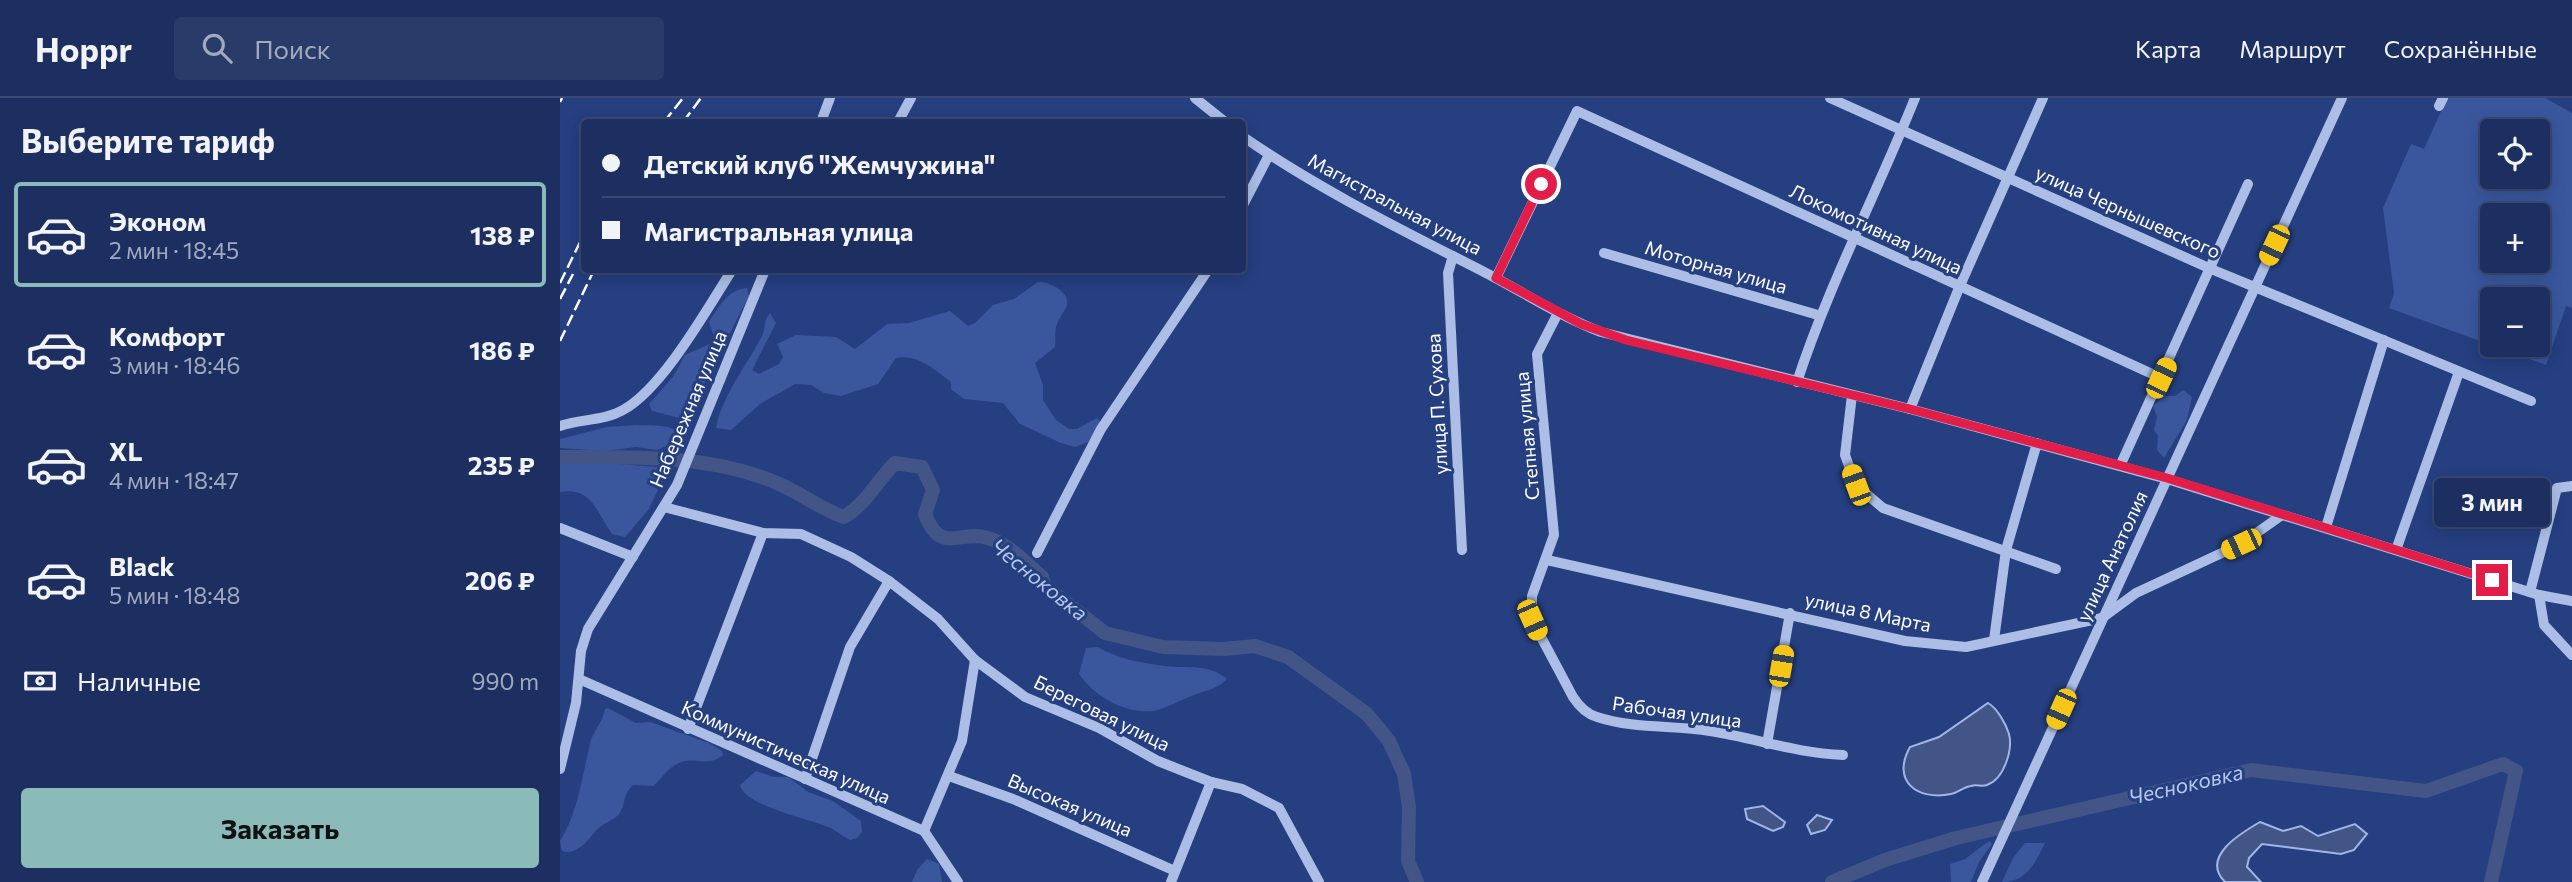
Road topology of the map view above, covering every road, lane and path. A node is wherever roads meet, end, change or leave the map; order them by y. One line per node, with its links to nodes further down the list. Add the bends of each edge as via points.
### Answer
1 (830, 98): 8 (street)
2 (911, 98): 9 (street)
3 (1195, 98): 10 (street)
4 (1830, 98): 11 (street, улица Чернышевского)
5 (1915, 98): 11 (street)
6 (2043, 98): 14 (street)
7 (2342, 98): 25 (street, улица Анатолия)
8 (822, 119)
9 (900, 119)
10 (1221, 119)
11 (1901, 132): 14 (street, улица Чернышевского); 17 (street)
12 (1246, 139): 13 (street, Магистральная улица)
13 (1269, 155): 16 (street); 19 (street, Магистральная улица)
14 (2008, 177): 20 (street, улица Чернышевского); 26 (street)
15 (2248, 184): 20 (street)
16 (1246, 199)
17 (1856, 237): 24 (street, Локомотивная улица, via 1577,111); 26 (street, Локомотивная улица); 28 (street)
18 (1604, 253): 28 (street, Моторная улица)
19 (1454, 256): 24 (street, Магистральная улица); 46 (street, улица П. Сухова, via 1448,273)
20 (2211, 269): 25 (street, улица Чернышевского); 31 (street)
21 (731, 273): 36 (street, via 639,400 620,412)
22 (764, 273): 41 (street, Набережная улица, via 705,423)
23 (1206, 273): 49 (street, via 1101,429)
24 (1496, 278): 27 (street, Магистральная улица)
25 (2255, 286): 29 (street, улица Чернышевского); 39 (street, улица Анатолия)
26 (1959, 288): 31 (street, Локомотивная улица); 35 (street)
27 (1558, 313): 32 (street, Магистральная улица, via 1626,340); 51 (street, Степная улица, via 1537,354 1554,534)
28 (1818, 315): 32 (street)
29 (2384, 340): 30 (street, улица Чернышевского); 43 (street)
30 (2459, 372): 34 (street, улица Чернышевского); 48 (street)
31 (2161, 378): 38 (street)
32 (1797, 382): 33 (street, Магистральная улица)
33 (1852, 395): 35 (street, Магистральная улица); 47 (street, via 1845,455 1856,485 1883,508)
34 (2531, 401)
35 (1910, 409): 37 (street, Магистральная улица)
36 (560, 426)
37 (2037, 443): 38 (street, Магистральная улица); 47 (street)
38 (2120, 466): 39 (street, Магистральная улица)
39 (2167, 478): 42 (street, Магистральная улица); 57 (street, улица Анатолия)
40 (2572, 486): 54 (street, via 2557,488)
41 (664, 507): 45 (street, Береговая улица); 50 (street, Набережная улица)
42 (2282, 515): 43 (street, Магистральная улица); 57 (street, улица 8 Марта, via 2241,544 2136,593)
43 (2326, 527): 48 (street, Магистральная улица)
44 (560, 528): 50 (street)
45 (763, 533): 53 (street, Береговая улица, via 801,534); 62 (street)
46 (1462, 550)
47 (2007, 550): 52 (street); 58 (street)
48 (2396, 550): 54 (street, Магистральная улица)
49 (1037, 553)
50 (633, 557): 61 (street, Набережная улица, via 588,629)
51 (1547, 559): 56 (street, улица 8 Марта); 63 (street, Рабочая улица, via 1532,596 1532,620 1579,707 1594,717 1635,726 1709,731)
52 (2056, 569)
53 (889, 581): 60 (street, Береговая улица, via 938,620); 67 (street, via 850,647)
54 (2534, 594): 55 (street, Магистральная улица); 59 (street, via 2544,625)
55 (2572, 601)
56 (1790, 613): 58 (street, улица 8 Марта, via 1905,641 1966,647); 63 (street, Рабочая улица)
57 (2102, 618): 58 (street, улица 8 Марта); 71 (street, улица Анатолия)
58 (1994, 640)
59 (2572, 655)
60 (975, 660): 66 (street, via 967,719); 68 (street, Береговая улица, via 1025,697)
61 (579, 679): 62 (street, Коммунистическая улица); 65 (street, Набережная улица)
62 (688, 729): 67 (street, Коммунистическая улица)
63 (1767, 744): 64 (street, Рабочая улица, via 1805,754)
64 (1843, 755)
65 (560, 769)
66 (949, 776): 69 (street); 70 (street, Высокая улица, via 1013,799)
67 (805, 779): 69 (street, Коммунистическая улица)
68 (1211, 782): 70 (street); 74 (street, Береговая улица, via 1242,789 1279,808)
69 (925, 831): 72 (street)
70 (1175, 871): 73 (street)
71 (1984, 878)
72 (958, 882)
73 (1171, 882)
74 (1319, 882)

